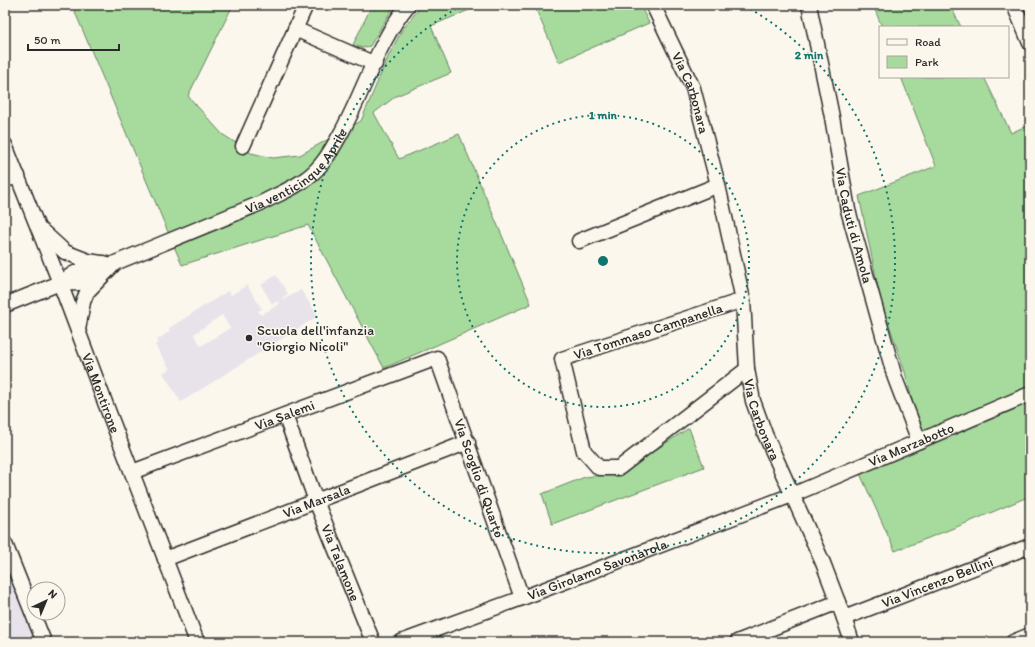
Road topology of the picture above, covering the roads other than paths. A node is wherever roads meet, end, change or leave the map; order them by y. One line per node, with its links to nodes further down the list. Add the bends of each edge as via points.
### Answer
1 (306, 5): 6 (street)
2 (408, 5): 8 (street, Via venticinque Aprile, via 387,37)
3 (653, 5): 12 (street, Via Carbonara, via 693,88)
4 (809, 5): 24 (street, Via Caduti di Amola, via 848,210 895,378)
5 (1014, 5): 7 (street)
6 (295, 29): 8 (street); 10 (street)
7 (1030, 43)
8 (375, 64): 15 (street, Via venticinque Aprile, via 353,112 327,158 307,178 261,203)
9 (5, 145): 11 (street, Via Montirone)
10 (244, 146)
11 (11, 178): 13 (street, Via Montirone)
12 (718, 185): 14 (street); 17 (street, Via Carbonara)
13 (38, 228): 15 (street, via 65,252); 16 (street, Via Montirone)
14 (579, 241)
15 (108, 266): 16 (street, Via venticinque Aprile, via 85,268); 19 (street, Via venticinque Aprile, via 87,292)
16 (60, 283): 18 (street, Via venticinque Aprile); 19 (street, Via Montirone)
17 (743, 300): 21 (street, Via Carbonara); 21 (street, Via Tommaso Campanella, via 562,360 584,451 599,468 619,468)
18 (5, 305)
19 (78, 330): 26 (street, Via Montirone)
20 (437, 358): 23 (street, Via Salemi); 25 (street, Via Scoglio di Quarto)
21 (747, 369): 27 (street, Via Carbonara, via 754,402 765,434)
22 (1030, 394): 24 (street, Via Marzabotto)
23 (285, 415): 26 (street, Via Salemi); 28 (street, Via Talamone)
24 (920, 441): 27 (street, Via Marzabotto)
25 (468, 442): 28 (street, Via Marsala); 32 (street, Via Scoglio di Quarto)
26 (132, 472): 31 (street, Via Montirone)
27 (792, 495): 32 (street, Via Girolamo Savonarola); 33 (street, Via Carbonara)
28 (316, 501): 31 (street, Via Marsala); 38 (street, Via Talamone)
29 (5, 544): 36 (street)
30 (1030, 546): 34 (street, Via Vincenzo Bellini)
31 (165, 559): 37 (street, Via Montirone)
32 (522, 598): 39 (street, Via Girolamo Savonarola)
33 (838, 602): 34 (street, Via Carbonara); 40 (street)
34 (844, 618): 41 (street, Via Carbonara)
35 (1030, 636): 42 (street)
36 (44, 642)
37 (197, 642)
38 (373, 642)
39 (401, 642)
40 (737, 642)
41 (852, 642)
42 (1013, 642)

